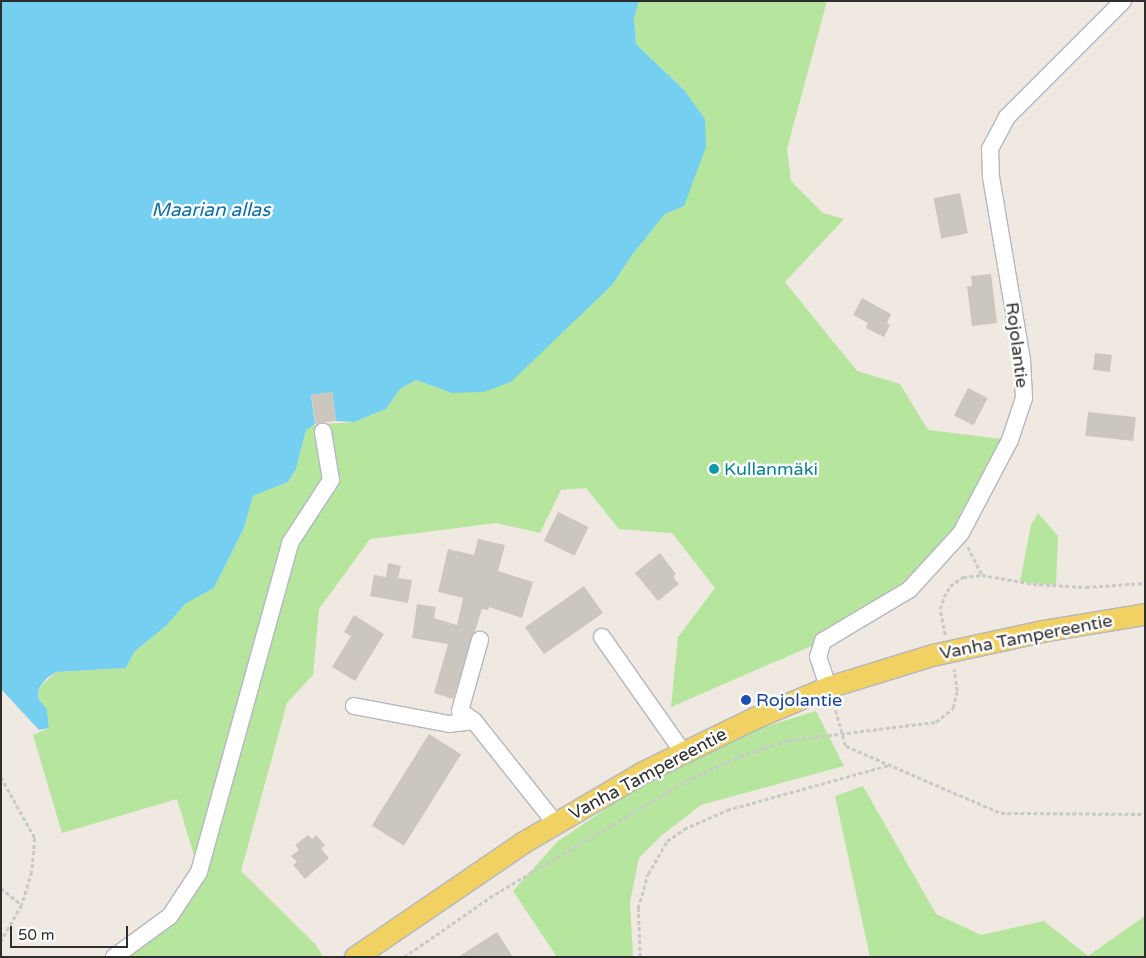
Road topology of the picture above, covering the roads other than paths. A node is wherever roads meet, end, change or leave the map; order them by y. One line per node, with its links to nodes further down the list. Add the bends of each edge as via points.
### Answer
1 (1122, 1): 6 (street, Rojolantie, via 1007,117 990,149 990,177 1022,360 1024,398 1010,440 961,533 909,590 823,641 818,657)
2 (323, 432): 11 (street, via 331,480 290,543 199,872 170,916)
3 (1145, 614): 6 (main road, Vanha Tampereentie, via 977,644)
4 (602, 637): 9 (street)
5 (480, 640): 8 (street, via 460,711)
6 (828, 687): 9 (main road, Vanha Tampereentie)
7 (354, 706): 8 (street, via 449,724)
8 (474, 721): 10 (street)
9 (682, 751): 10 (main road, Vanha Tampereentie)
10 (556, 824): 12 (main road, Vanha Tampereentie)
11 (114, 957)
12 (355, 957)

